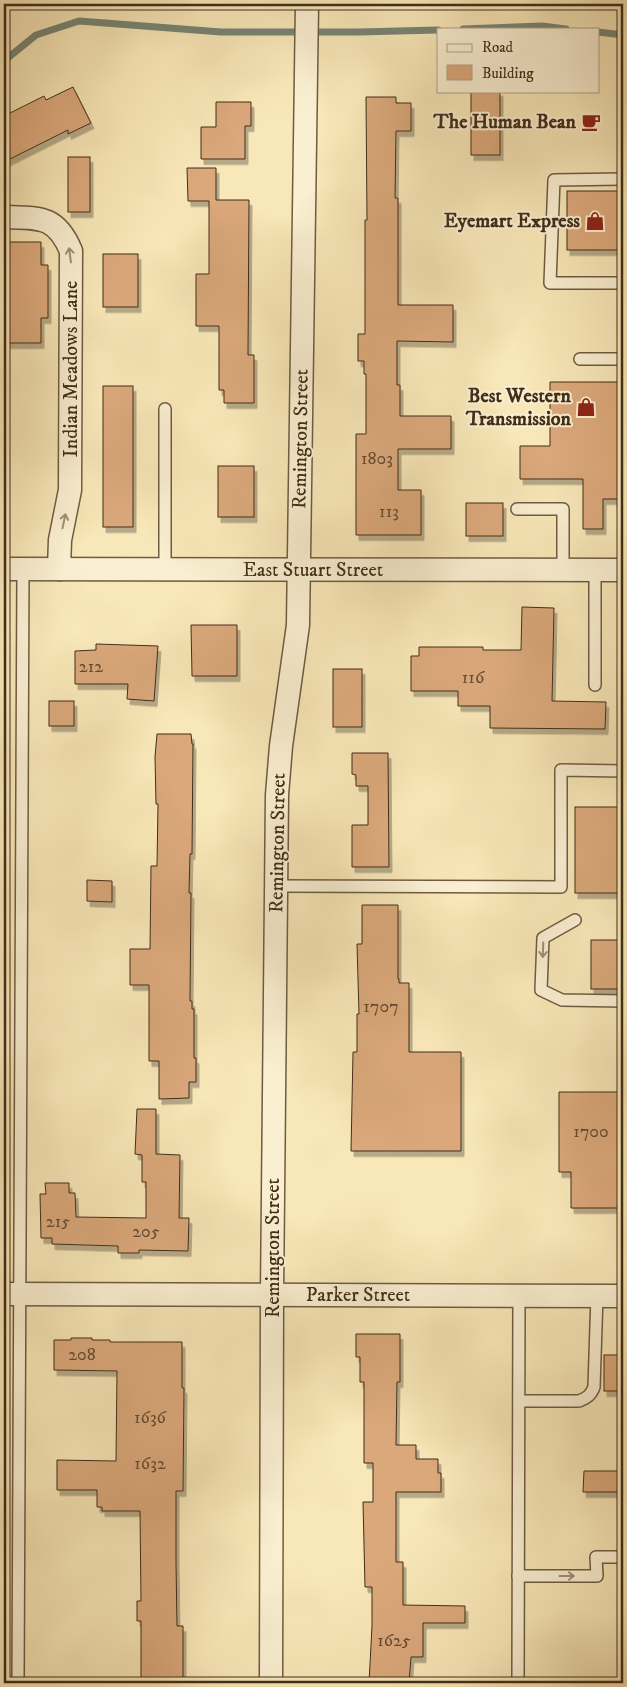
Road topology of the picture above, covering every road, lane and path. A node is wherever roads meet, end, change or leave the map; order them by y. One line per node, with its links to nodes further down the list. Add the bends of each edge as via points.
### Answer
1 (307, 4): 12 (street, Remington Street)
2 (623, 179): 4 (lane, via 554,180 550,283)
3 (4, 218): 10 (street, Indian Meadows Lane, one-way to 3, via 60,540 70,490 71,251 64,235 52,224 38,218)
4 (623, 283)
5 (580, 359): 6 (lane)
6 (623, 359)
7 (165, 409): 11 (lane)
8 (517, 509): 13 (lane, via 563,509)
9 (13, 569): 10 (street, East Stuart Street); 21 (lane)
10 (59, 570): 11 (street, East Stuart Street)
11 (165, 570): 12 (street, East Stuart Street)
12 (299, 570): 13 (street, East Stuart Street); 18 (street, Remington Street, via 298,625 277,795)
13 (563, 570): 14 (street, East Stuart Street)
14 (595, 570): 15 (street, East Stuart Street); 16 (lane)
15 (623, 570)
16 (595, 685)
17 (623, 771): 18 (lane, via 561,770 561,887)
18 (276, 886): 22 (street, Remington Street)
19 (575, 920): 20 (lane, one-way to 20, via 543,938 541,990 562,1000)
20 (623, 1001)
21 (12, 1294): 22 (street, Parker Street); 29 (lane)
22 (272, 1295): 23 (street, Parker Street); 30 (street, Remington Street)
23 (519, 1295): 24 (street, Parker Street); 26 (lane)
24 (596, 1295): 25 (street, Parker Street); 26 (lane, via 594,1387 591,1394 579,1402)
25 (623, 1296)
26 (519, 1401): 28 (lane)
27 (623, 1557): 28 (lane, one-way to 27, via 596,1576 596,1557)
28 (518, 1576): 31 (lane)
29 (18, 1683)
30 (271, 1683)
31 (518, 1683)

